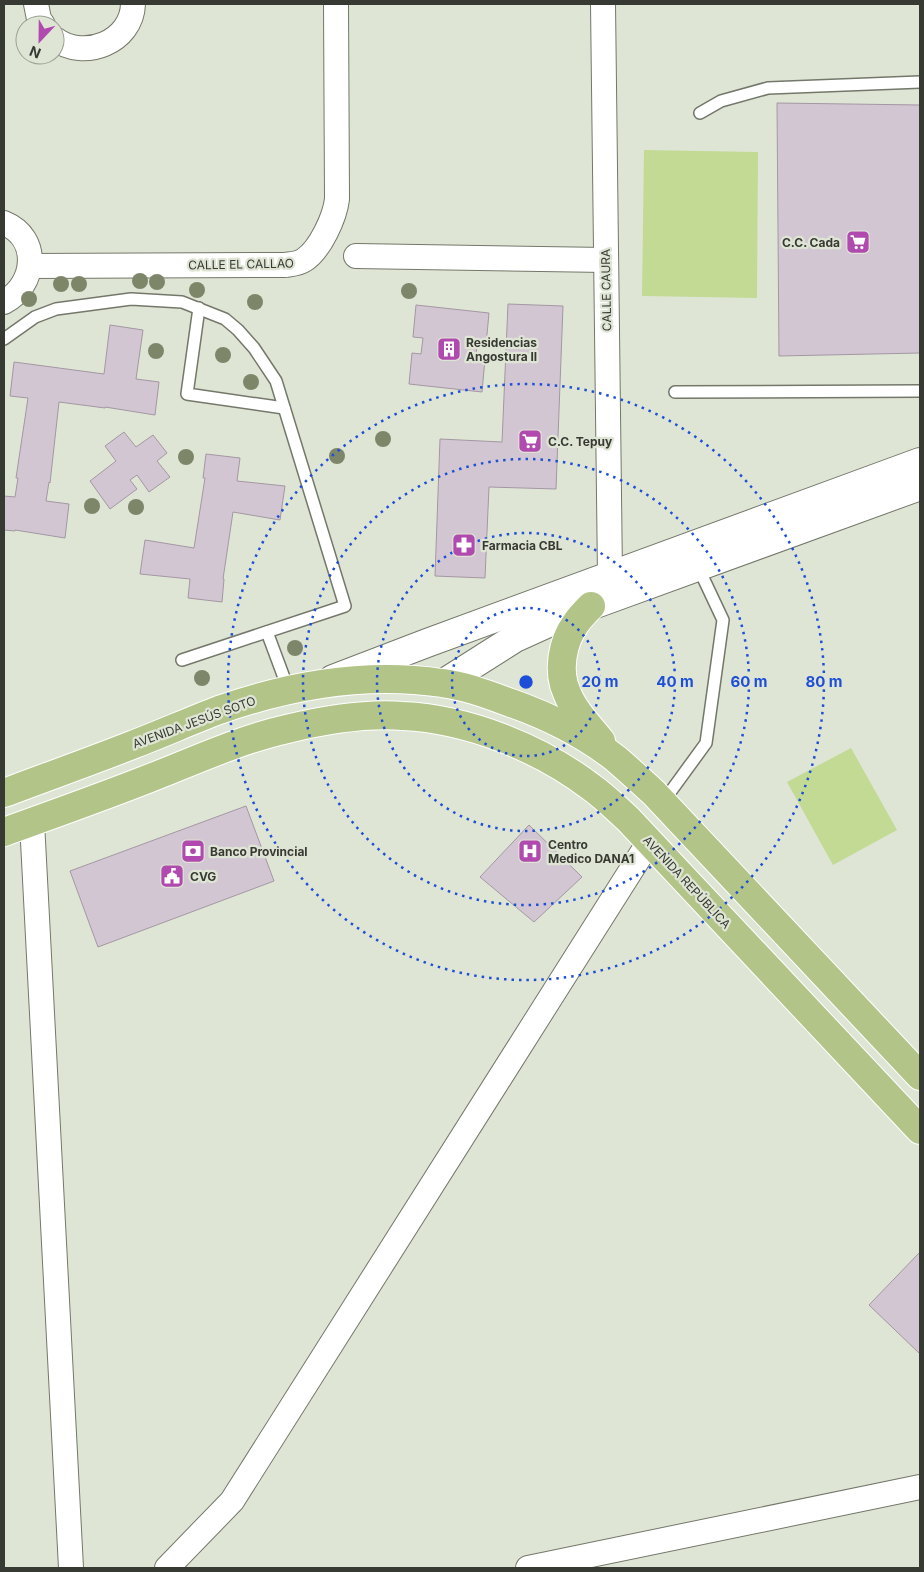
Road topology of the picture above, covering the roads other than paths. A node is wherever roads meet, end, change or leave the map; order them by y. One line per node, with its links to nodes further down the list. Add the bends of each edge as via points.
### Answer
1 (133, 4): 4 (street, via 128,22 110,42 83,49)
2 (336, 4): 10 (street, CALLE EL CALLAO, via 337,199 332,222 307,258 285,265)
3 (603, 4): 9 (street, CALLE CAURA)
4 (65, 44)
5 (920, 82): 6 (lane, via 768,88 721,102)
6 (700, 113)
7 (4, 223): 10 (street, via 18,232 25,242)
8 (356, 256): 9 (street)
9 (606, 260): 20 (street, CALLE CAURA)
10 (30, 266): 11 (street, via 22,288)
11 (4, 302)
12 (199, 308): 13 (lane, via 182,302 131,299 56,309 35,317); 16 (lane, via 238,330 254,348 276,381); 16 (lane, via 187,394)
13 (4, 338)
14 (920, 391): 15 (lane)
15 (675, 392)
16 (284, 408): 22 (lane, via 345,606)
17 (920, 462): 20 (street)
18 (920, 486): 19 (street)
19 (698, 567): 21 (street); 30 (lane, via 723,620 706,743)
20 (610, 576): 25 (street)
21 (591, 606): 24 (street, via 515,638); 28 (main road, via 569,635 562,680 577,710)
22 (267, 632): 23 (lane); 26 (lane)
23 (182, 660)
24 (444, 683): 25 (main road, AVENIDA JESÚS SOTO, via 404,678); 27 (main road, via 408,704); 28 (main road, AVENIDA JESÚS SOTO, via 537,712)
25 (322, 684): 26 (main road, AVENIDA JESÚS SOTO)
26 (289, 690): 29 (main road, AVENIDA JESÚS SOTO, via 220,710)
27 (372, 716): 31 (main road, via 328,720 241,742); 33 (main road, AVENIDA REPÚBLICA, via 402,715 438,720 476,729 522,746 592,787)
28 (614, 758): 30 (main road)
29 (4, 792)
30 (663, 802): 34 (main road)
31 (32, 822): 32 (main road); 37 (street)
32 (4, 832)
33 (649, 842): 35 (main road, AVENIDA REPÚBLICA); 38 (street, via 232,1501)
34 (920, 1076)
35 (920, 1130)
36 (920, 1487): 39 (street)
37 (72, 1567)
38 (167, 1568)
39 (528, 1568)

